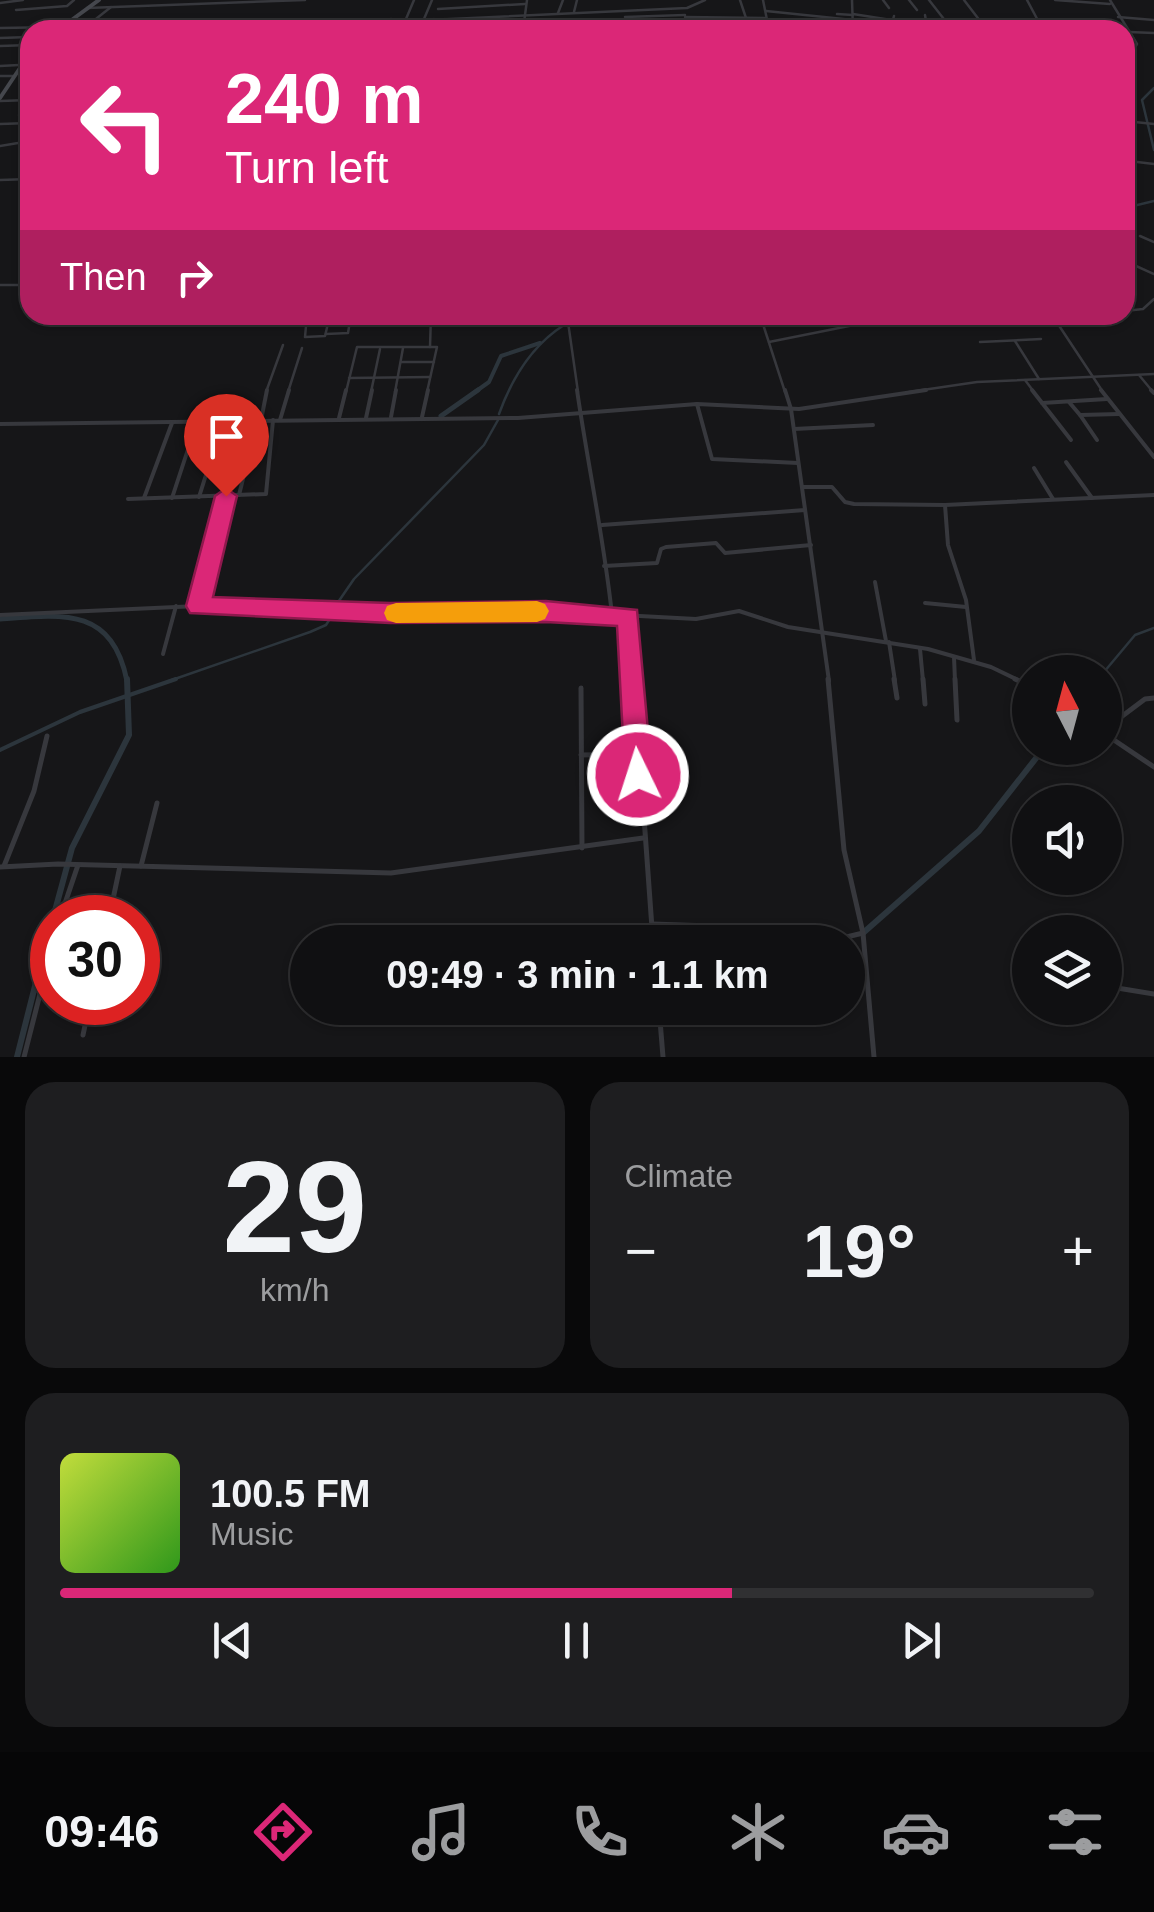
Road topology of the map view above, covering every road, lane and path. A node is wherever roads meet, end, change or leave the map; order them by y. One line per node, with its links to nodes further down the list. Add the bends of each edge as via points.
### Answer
1 (23, 0): 24 (street)
2 (74, 0): 33 (street)
3 (99, 0): 27 (main road)
4 (305, 0): 26 (street)
5 (414, 0): 51 (street)
6 (432, 0): 52 (street)
7 (464, 0): 28 (street)
8 (563, 0): 40 (street)
9 (577, 0): 38 (street)
10 (594, 0): 39 (street)
11 (637, 0): 35 (street)
12 (698, 0): 13 (street); 29 (street)
13 (705, 0)
14 (740, 0): 48 (street)
15 (763, 0): 37 (street)
16 (852, 0): 44 (street)
17 (883, 0): 30 (street)
18 (909, 0): 31 (street)
19 (929, 0): 65 (street)
20 (964, 0): 66 (street)
21 (1054, 0): 23 (street)
22 (526, 2): 28 (street); 41 (street)
23 (1110, 2): 45 (street)
24 (0, 3)
25 (614, 5): 36 (street)
26 (111, 7): 27 (street); 56 (street)
27 (87, 8): 55 (main road)
28 (461, 8): 32 (street)
29 (687, 8): 35 (street); 60 (street)
30 (889, 8)
31 (923, 8)
32 (438, 9)
33 (16, 10)
34 (627, 10): 35 (street); 36 (street); 46 (street)
35 (637, 10)
36 (614, 11): 39 (street)
37 (766, 11): 44 (street); 49 (street)
38 (574, 12): 39 (street); 40 (street)
39 (592, 12)
40 (558, 13): 41 (street)
41 (522, 14): 54 (street); 58 (street)
42 (838, 14): 44 (street)
43 (924, 15): 64 (street)
44 (853, 16): 50 (street); 62 (street)
45 (1118, 17): 67 (street); 68 (street)
46 (626, 18): 59 (street)
47 (728, 18): 48 (street); 61 (street)
48 (746, 18): 49 (street)
49 (766, 18)
50 (893, 18): 63 (street)
51 (406, 19): 52 (street); 57 (street)
52 (424, 19): 53 (street)
53 (434, 19): 54 (street)
54 (446, 19)
55 (71, 20)
56 (95, 20)
57 (391, 20)
58 (522, 20)
59 (650, 20)
60 (686, 20)
61 (711, 20)
62 (853, 20)
63 (899, 20)
64 (926, 20)
65 (945, 20)
66 (980, 20)
67 (1120, 20)
68 (1154, 20)
69 (0, 66): 70 (street)
70 (19, 66): 72 (main road)
71 (0, 76): 72 (street)
72 (13, 76): 73 (main road)
73 (3, 88): 74 (main road)
74 (0, 100)
75 (20, 143): 76 (street)
76 (16, 144): 77 (street); 78 (street)
77 (0, 146)
78 (14, 150)
79 (1140, 236): 80 (street)
80 (1154, 242)
81 (305, 325): 89 (street, via 302,336)
82 (328, 325): 89 (street)
83 (349, 325): 89 (street, via 348,333)
84 (431, 325): 97 (street)
85 (569, 325): 116 (street)
86 (764, 325): 92 (street)
87 (859, 325): 92 (street)
88 (1058, 325): 107 (street)
89 (326, 334)
90 (1040, 339): 91 (street)
91 (1015, 341): 93 (street); 109 (street)
92 (770, 342): 115 (street)
93 (980, 342)
94 (283, 345): 123 (street)
95 (380, 347): 96 (street); 105 (street, via 357,348); 106 (street)
96 (403, 347): 97 (street); 99 (street)
97 (430, 347): 100 (street, via 437,347)
98 (302, 348): 125 (street)
99 (401, 362): 100 (street); 103 (street)
100 (434, 362): 104 (street)
101 (1154, 374): 102 (street)
102 (1139, 375): 107 (street); 110 (street)
103 (398, 377): 104 (street); 106 (street); 122 (street)
104 (430, 377): 119 (street)
105 (350, 378): 106 (street); 120 (street)
106 (374, 378): 121 (street)
107 (1092, 379): 109 (street); 111 (street)
108 (1025, 380): 109 (street); 113 (street); 115 (street)
109 (1039, 380)
110 (1154, 393)
111 (1109, 399): 112 (street); 117 (street)
112 (1070, 402): 113 (street); 118 (street)
113 (1042, 403): 132 (street)
114 (697, 404): 115 (street); 116 (street); 136 (street, via 712,459)
115 (791, 409): 131 (street)
116 (582, 413): 119 (street); 150 (street)
117 (1121, 414): 118 (street); 134 (street)
118 (1080, 415): 133 (street)
119 (422, 417): 122 (street)
120 (339, 418): 121 (street); 125 (street)
121 (366, 418): 122 (street)
122 (391, 418)
123 (260, 420): 124 (street); 126 (street); 139 (street)
124 (273, 420): 125 (street); 139 (street, via 266,494)
125 (280, 420)
126 (223, 421): 127 (street); 142 (street)
127 (196, 422): 128 (street); 143 (street)
128 (172, 423): 129 (street); 146 (street)
129 (0, 424)
130 (873, 425): 131 (street)
131 (794, 429): 136 (street)
132 (1071, 440)
133 (1097, 440)
134 (1154, 456)
135 (1066, 462): 144 (street)
136 (798, 463): 138 (street)
137 (1034, 468): 147 (street)
138 (801, 487): 148 (street, via 832,486 849,504); 149 (street)
139 (239, 495): 140 (street)
140 (226, 496): 142 (street); 156 (street)
141 (1154, 496): 144 (street)
142 (199, 497): 143 (street)
143 (172, 498): 146 (street)
144 (1092, 498): 147 (street)
145 (128, 499): 146 (street)
146 (144, 499)
147 (1052, 499): 148 (street)
148 (945, 505): 157 (street, via 948,545)
149 (805, 510): 150 (street); 151 (street)
150 (602, 525): 152 (street)
151 (811, 545): 152 (street, via 725,553 716,543 666,547 658,562); 161 (street)
152 (604, 566): 159 (street)
153 (875, 582): 162 (street)
154 (926, 603): 157 (street)
155 (176, 606): 156 (street); 158 (street); 164 (street)
156 (198, 606): 159 (street)
157 (966, 607): 166 (street)
158 (0, 615)
159 (612, 615): 160 (street)
160 (629, 617): 161 (street, via 696,620 746,611); 176 (street)
161 (824, 632): 162 (street); 190 (street, via 842,835)
162 (888, 642): 163 (street); 169 (street)
163 (920, 647): 165 (street); 171 (street)
164 (163, 654)
165 (954, 657): 166 (street); 173 (street)
166 (974, 662): 167 (street)
167 (1012, 678)
168 (581, 688): 177 (street)
169 (897, 698)
170 (1154, 698): 172 (street)
171 (925, 704)
172 (1122, 718)
173 (957, 720)
174 (48, 736): 183 (street, via 34,791)
175 (1122, 744): 178 (street)
176 (637, 754): 177 (street); 180 (street)
177 (581, 756): 181 (street)
178 (1154, 767)
179 (156, 803): 185 (street)
180 (643, 838): 181 (street); 188 (street)
181 (582, 849): 185 (street, via 391,873)
182 (77, 865): 183 (street); 184 (street); 186 (street)
183 (2, 866)
184 (120, 866): 185 (street); 187 (street)
185 (140, 866)
186 (67, 895)
187 (114, 895)
188 (652, 924): 189 (street)
189 (682, 925)
190 (862, 925)
191 (865, 945): 200 (street)
192 (1122, 989): 193 (street)
193 (1154, 994)
194 (32, 1025): 198 (street)
195 (85, 1025): 197 (street)
196 (660, 1025): 199 (street)
197 (83, 1034)
198 (24, 1057)
199 (663, 1057)
200 (874, 1057)

